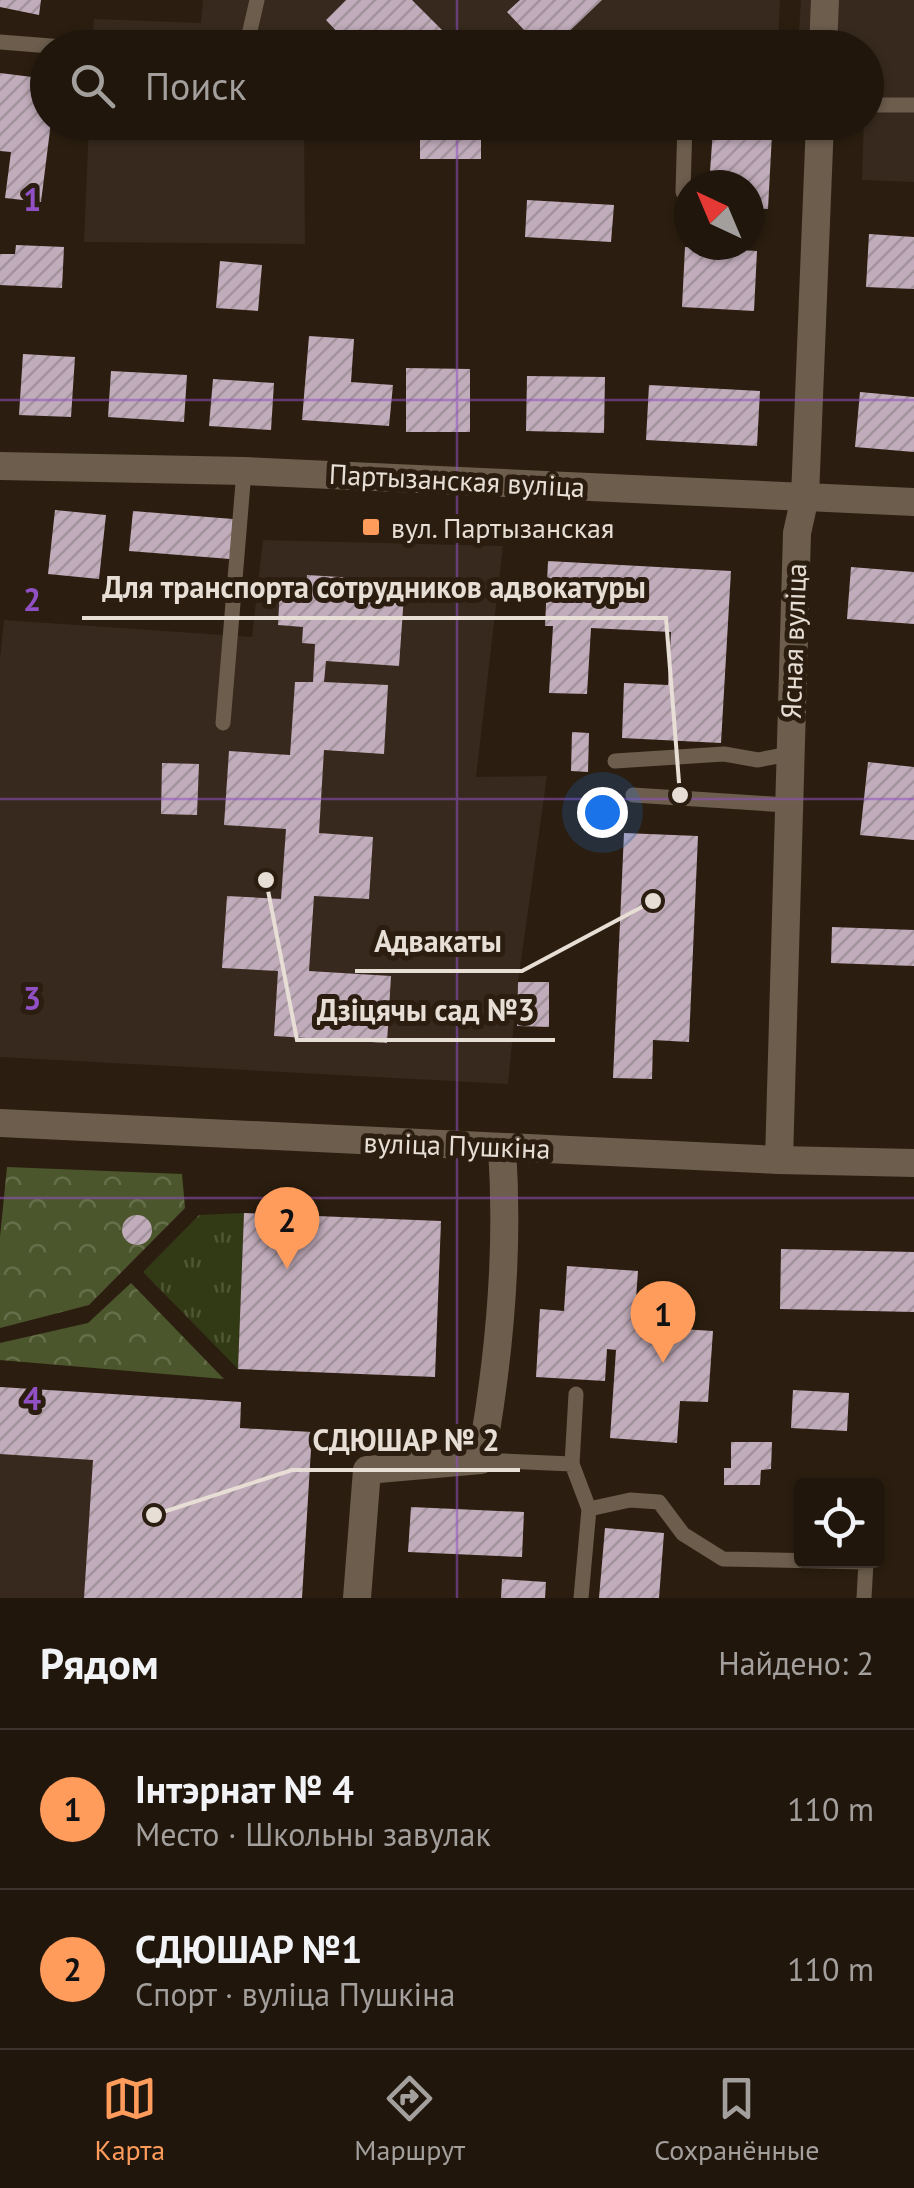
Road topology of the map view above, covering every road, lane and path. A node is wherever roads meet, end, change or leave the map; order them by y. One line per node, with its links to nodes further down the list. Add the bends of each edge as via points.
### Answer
1 (257, 0): 3 (lane)
2 (825, 0): 4 (street)
3 (250, 30)
4 (824, 30)
5 (0, 42): 6 (lane)
6 (30, 44)
7 (914, 105): 8 (lane)
8 (884, 106)
9 (684, 140): 11 (lane)
10 (819, 140): 14 (street, Ясная вуліца)
11 (684, 170)
12 (0, 466): 13 (street, Партызанская вуліца)
13 (244, 471): 14 (street, Партызанская вуліца); 16 (lane)
14 (806, 496): 15 (street, Партызанская вуліца); 17 (street, Ясная вуліца, via 797,534)
15 (914, 502)
16 (223, 723)
17 (788, 754): 18 (lane); 20 (street, Ясная вуліца)
18 (615, 761)
19 (633, 795): 20 (lane)
20 (787, 805): 23 (street, Ясная вуліца)
21 (0, 1122): 22 (street, вуліца Пушкіна)
22 (502, 1148): 23 (street, вуліца Пушкіна); 26 (street, via 491,1404)
23 (779, 1160): 24 (street, вуліца Пушкіна)
24 (914, 1163)
25 (576, 1394): 27 (lane)
26 (481, 1460): 27 (lane); 29 (street, via 367,1470)
27 (572, 1464): 28 (lane)
28 (589, 1509): 30 (lane); 31 (lane, via 658,1502 683,1534 723,1559 866,1562)
29 (357, 1598)
30 (581, 1598)
31 (864, 1598)

